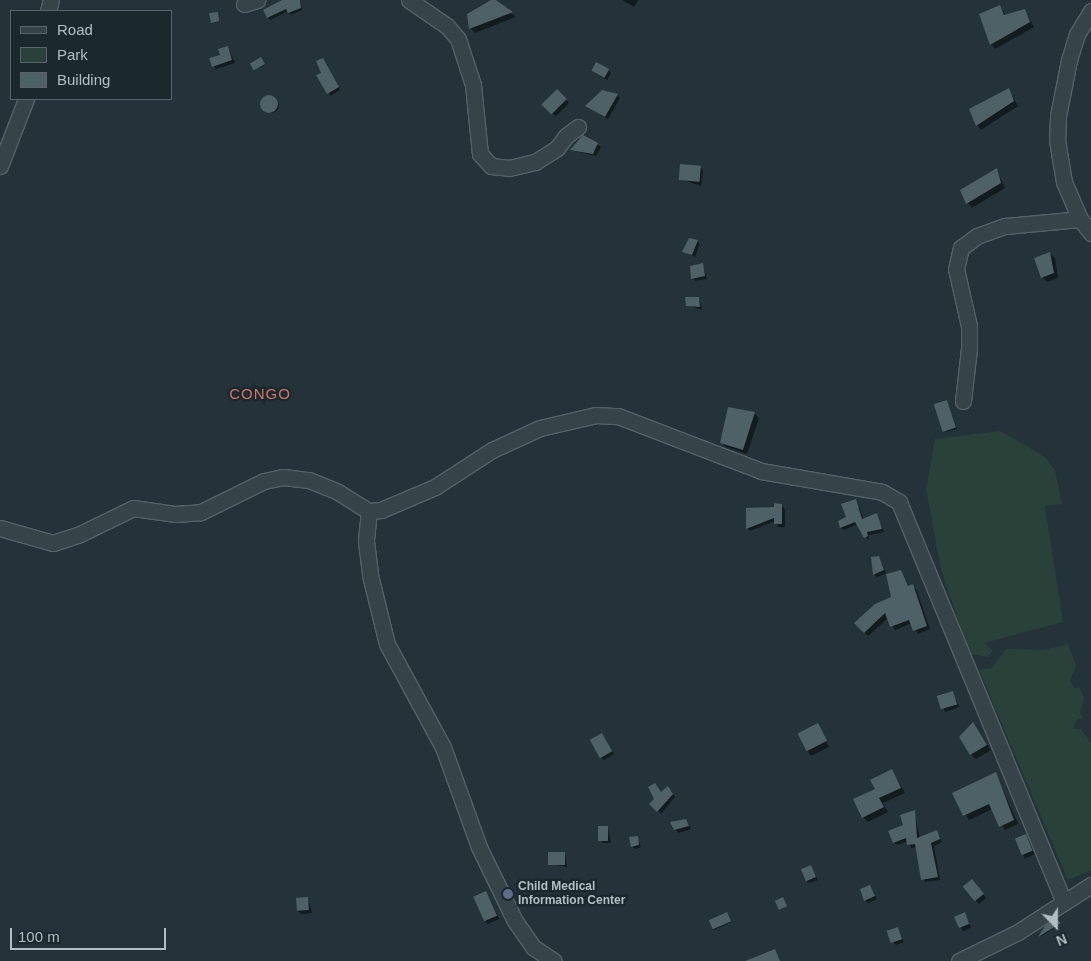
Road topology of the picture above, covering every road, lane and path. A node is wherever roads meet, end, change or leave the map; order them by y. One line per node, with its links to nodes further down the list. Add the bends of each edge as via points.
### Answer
1 (409, 0): 4 (street, via 447,26 458,39 473,85 480,154 491,166 509,168 535,162 557,148)
2 (1091, 11): 6 (street, via 1077,34 1058,116 1064,182)
3 (26, 100): 5 (street)
4 (578, 127)
5 (0, 166)
6 (1080, 219): 7 (street); 8 (street, via 1004,226 977,236 961,248 956,269 969,326)
7 (1091, 233)
8 (962, 401)
9 (369, 511): 10 (street, via 338,492 309,480 283,477 264,481 202,512 175,514 133,508 78,535 53,542); 12 (street, via 404,502 435,487 492,450 540,428 596,415 618,416 760,471 882,492 899,502); 13 (street, via 366,541 370,574 387,644 443,747 479,846 515,921 533,947)
10 (0, 528)
11 (1091, 885): 12 (street)
12 (1064, 902): 14 (street, via 1018,932)
13 (554, 961)
14 (960, 961)

